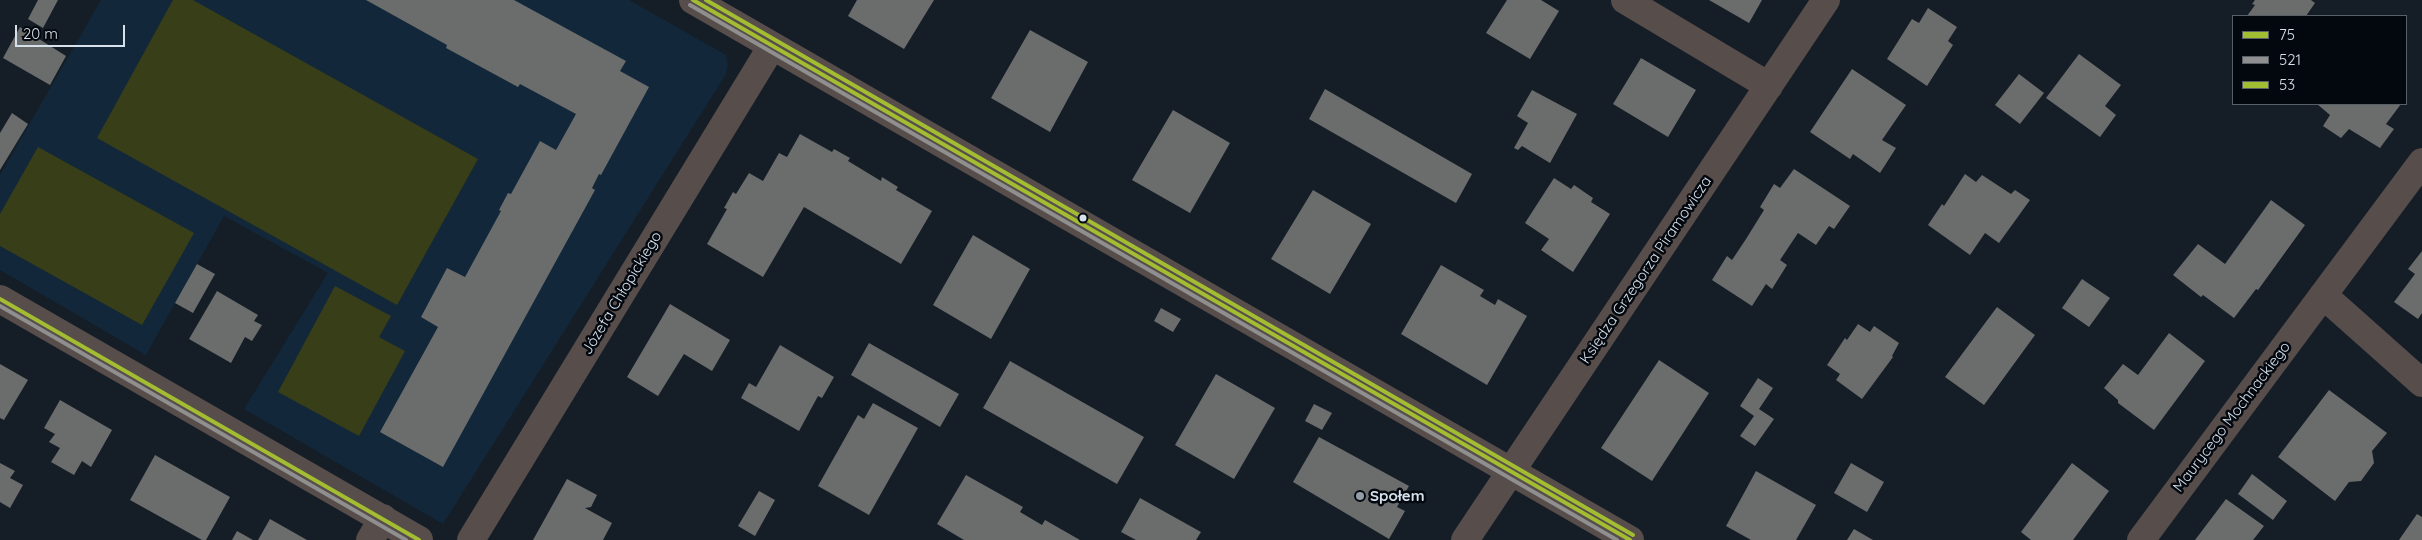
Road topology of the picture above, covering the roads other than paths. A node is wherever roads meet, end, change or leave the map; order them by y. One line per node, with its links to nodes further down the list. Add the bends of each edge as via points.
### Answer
1 (693, 0): 4 (street)
2 (1625, 0): 5 (street)
3 (1826, 0): 5 (street, Księdza Grzegorza Piramowicza)
4 (772, 46): 10 (street); 13 (street, Józefa Chłopickiego)
5 (1769, 86): 10 (street, Księdza Grzegorza Piramowicza)
6 (2422, 162): 7 (street, Maurycego Mochnackiego)
7 (2323, 295): 9 (street); 16 (street, Maurycego Mochnackiego)
8 (0, 298): 11 (street)
9 (2422, 383)
10 (1511, 473): 14 (street, Księdza Grzegorza Piramowicza); 15 (street)
11 (377, 529): 12 (street)
12 (419, 540)
13 (472, 540)
14 (1465, 540)
15 (1630, 540)
16 (2141, 540)

